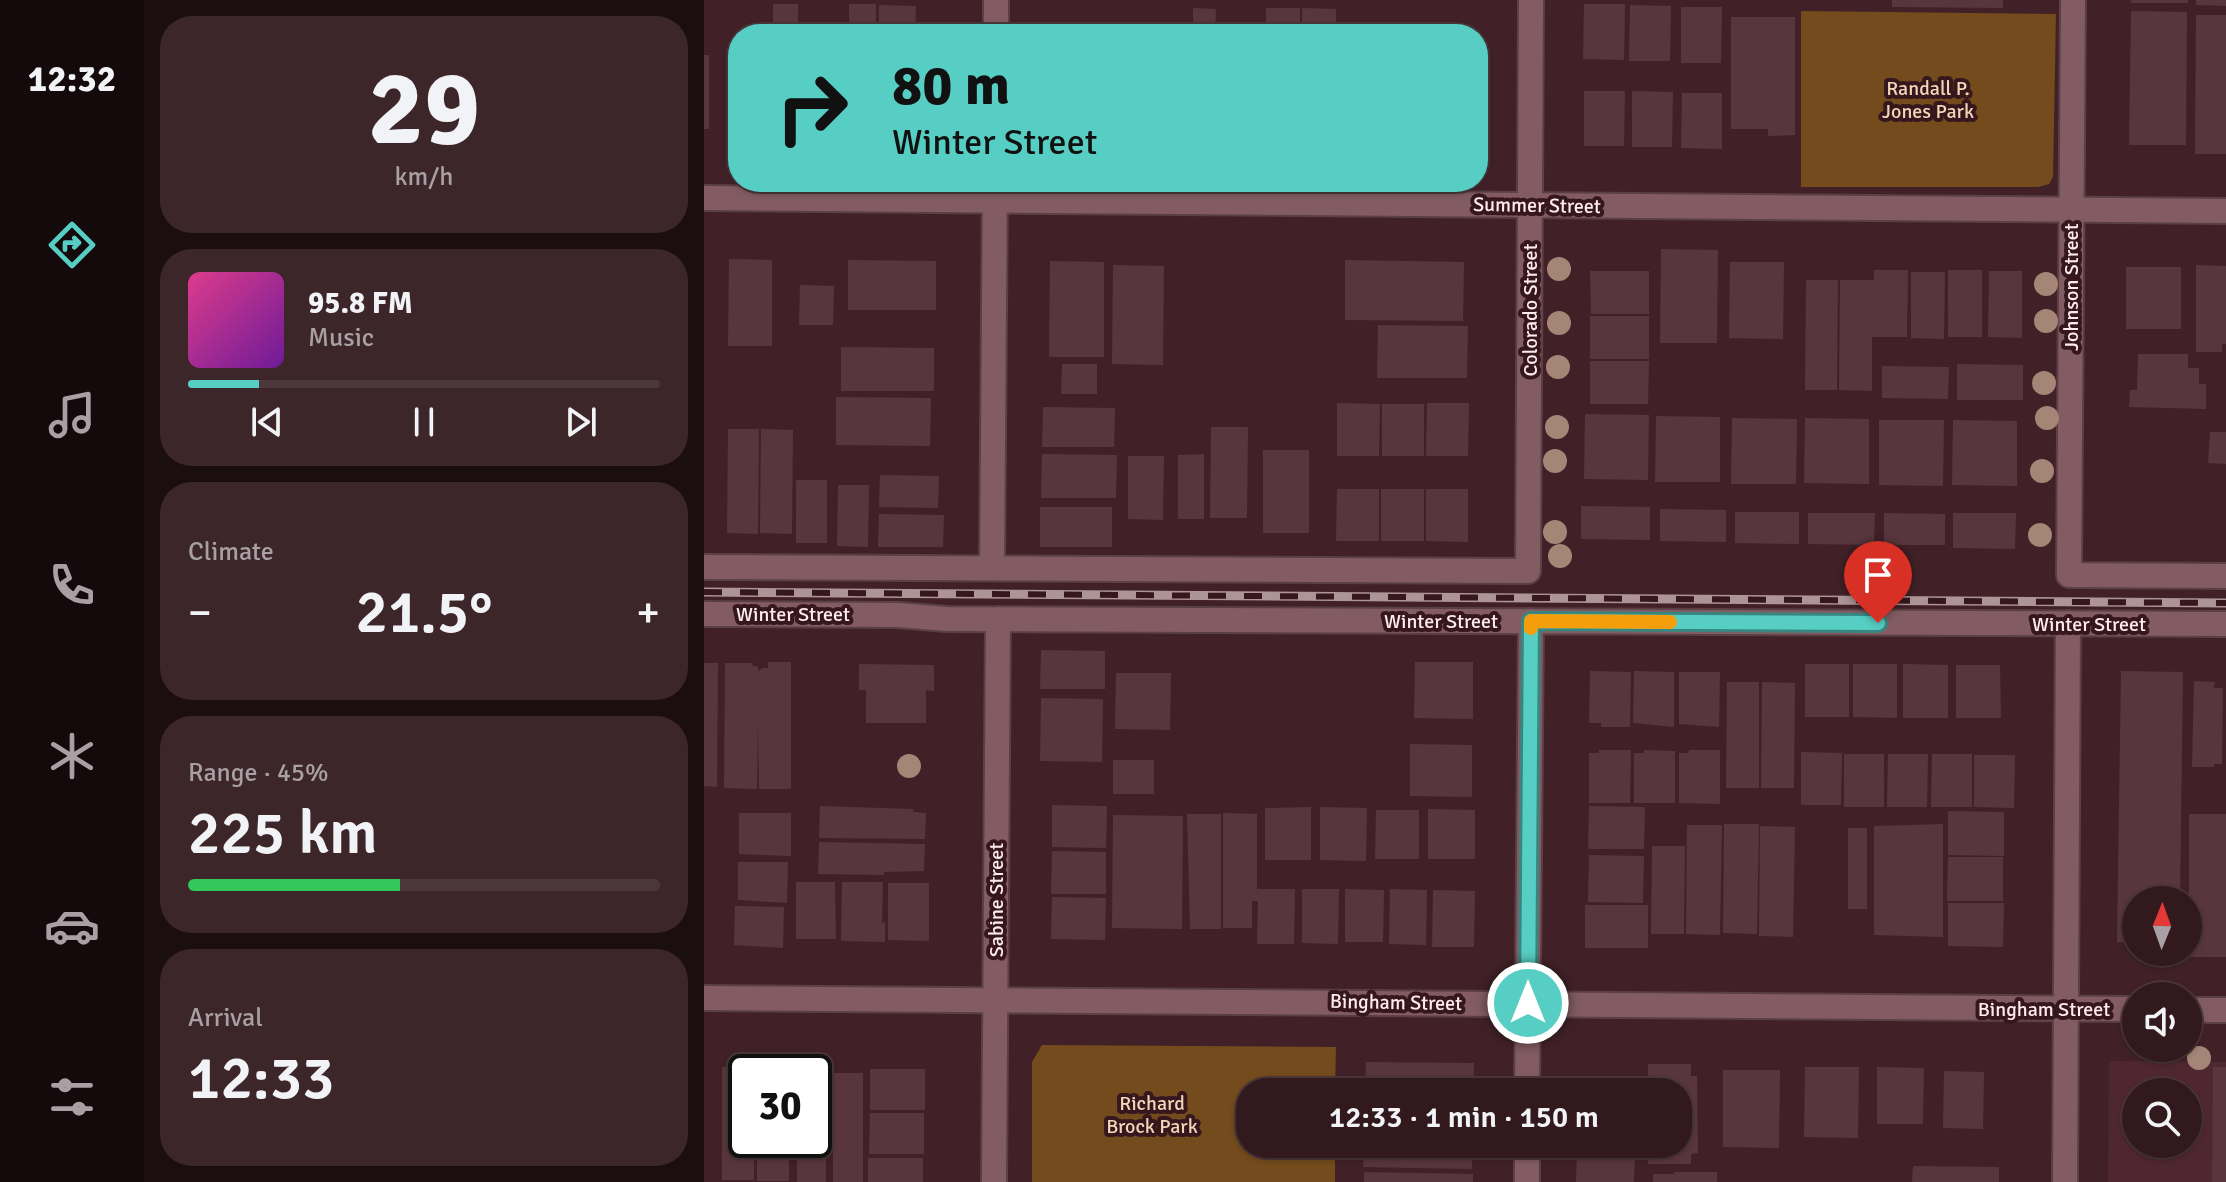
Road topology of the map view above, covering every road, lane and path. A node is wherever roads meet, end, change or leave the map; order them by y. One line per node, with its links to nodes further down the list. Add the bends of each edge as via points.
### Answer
1 (996, 0): 4 (street)
2 (1531, 0): 9 (street, Colorado Street)
3 (2073, 0): 10 (street, Johnson Street)
4 (996, 24)
5 (953, 192): 8 (street, Summer Street)
6 (995, 192): 13 (street)
7 (1033, 192): 9 (street, Summer Street)
8 (704, 198)
9 (1531, 205): 10 (street, Summer Street); 13 (street, Colorado Street, via 1528,571)
10 (2072, 210): 11 (street, Summer Street); 14 (street, Johnson Street, via 2069,575)
11 (2226, 211)
12 (704, 567): 13 (street)
13 (992, 568)
14 (2226, 576)
15 (704, 614): 16 (street, Winter Street)
16 (998, 619): 17 (street, Winter Street); 21 (street, Sabine Street)
17 (1531, 621): 18 (street, Winter Street); 22 (street)
18 (2068, 623): 19 (street, Winter Street); 24 (street)
19 (2226, 624)
20 (704, 998): 21 (street, Bingham Street)
21 (995, 999): 22 (street, Bingham Street); 29 (street, Sabine Street)
22 (1528, 1003): 24 (street, Bingham Street); 27 (street)
23 (2122, 1009): 24 (street, Bingham Street)
24 (2066, 1010): 31 (street)
25 (2202, 1010): 26 (street)
26 (2226, 1010)
27 (1527, 1078)
28 (1527, 1158): 30 (street)
29 (994, 1182)
30 (1527, 1182)
31 (2065, 1182)

